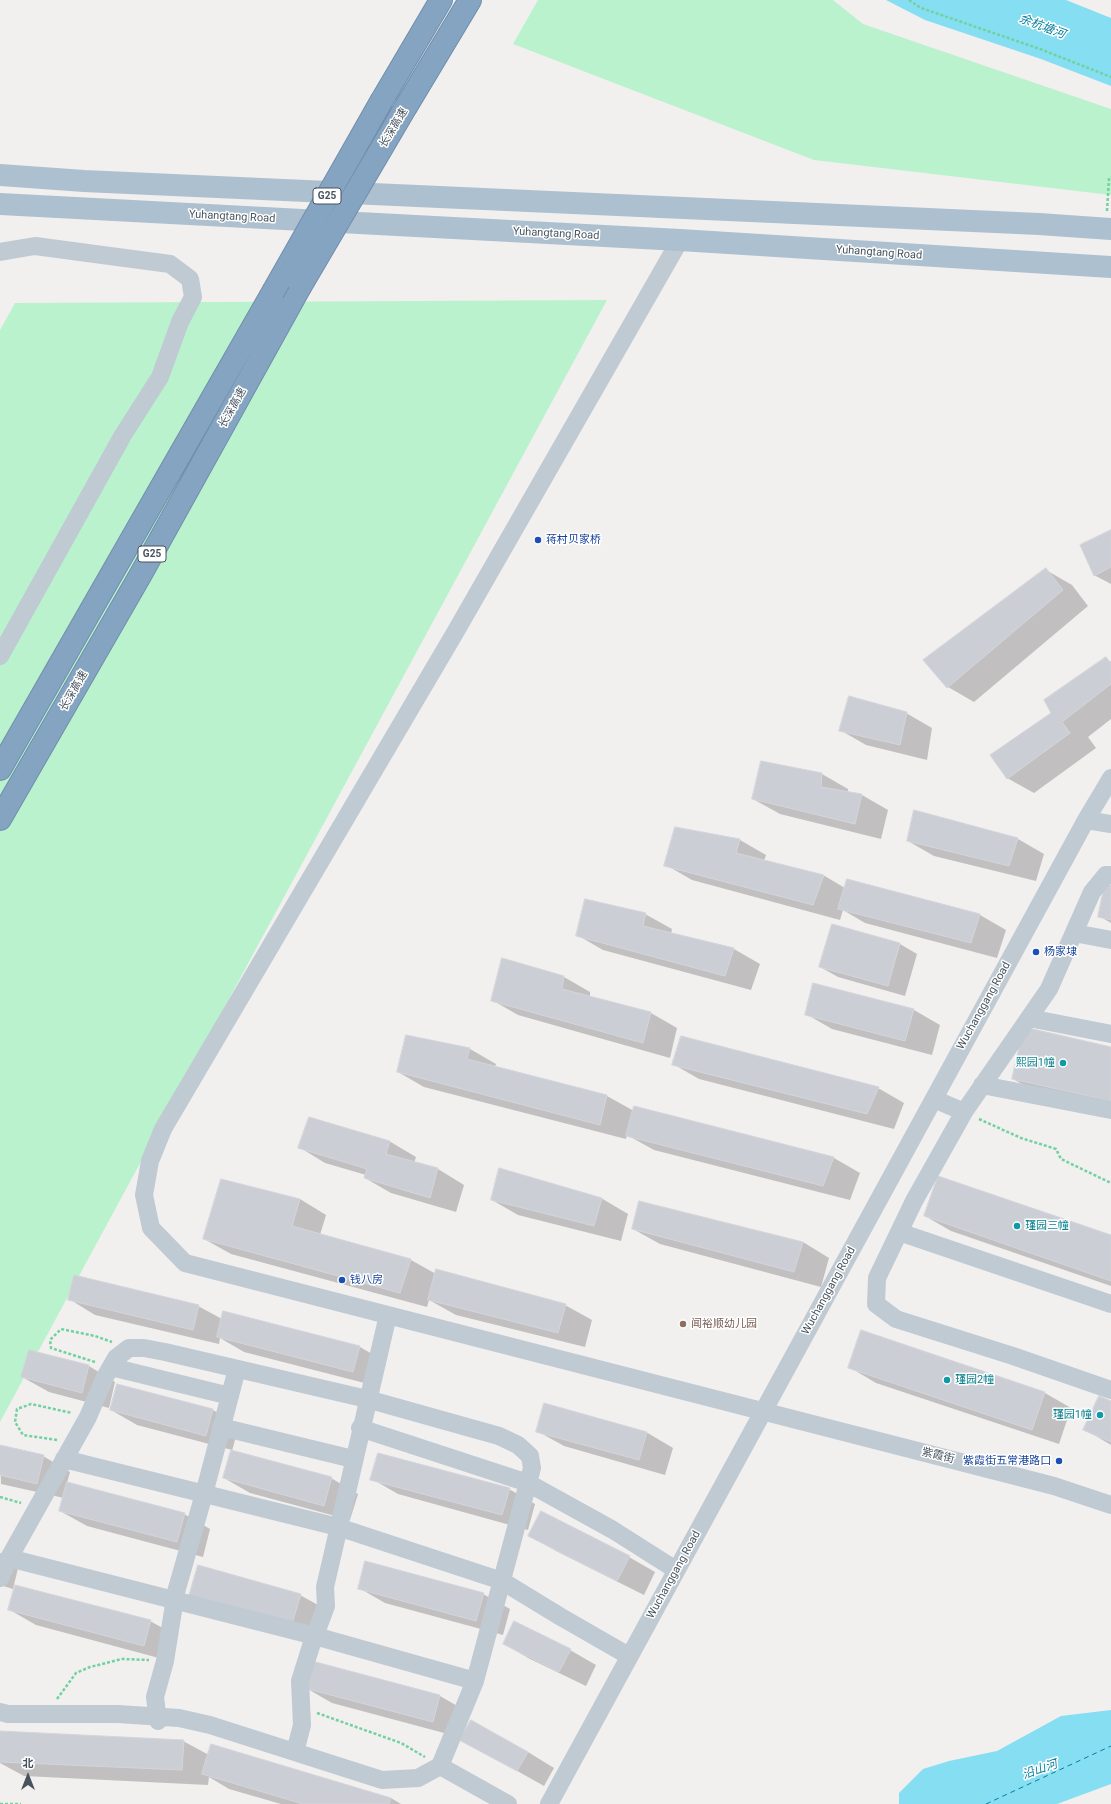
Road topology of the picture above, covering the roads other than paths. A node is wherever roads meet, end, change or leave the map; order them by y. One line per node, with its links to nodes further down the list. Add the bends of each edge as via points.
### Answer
1 (436, 0): 5 (highway)
2 (441, 0): 5 (highway, 长深高速 / G25)
3 (470, 0): 6 (highway, 长深高速 / G25)
4 (481, 0): 6 (highway)
5 (407, 58): 14 (highway, 长深高速 / G25, bridge)
6 (425, 75): 16 (highway, 长深高速 / G25, bridge, via 300,287 141,574)
7 (0, 175): 9 (main road)
8 (0, 204): 10 (main road, Yuhangtang Road)
9 (1109, 229)
10 (680, 240): 12 (main road, Yuhangtang Road); 30 (street, 紫霞街, via 456,630 163,1129 150,1161 144,1195 151,1228 185,1263)
11 (0, 252): 13 (street, via 34,246 170,264 190,279 193,297 180,322 160,377 123,435)
12 (1111, 267)
13 (0, 656)
14 (0, 769)
15 (1111, 778): 17 (street, Wuchanggang Road)
16 (0, 819)
17 (1086, 820): 18 (street); 25 (street, Wuchanggang Road)
18 (1111, 824)
19 (1111, 875): 20 (street, via 1106,875 1092,892)
20 (1074, 933): 21 (street); 22 (street, via 1049,989)
21 (1111, 940)
22 (1029, 1018): 23 (street); 24 (street)
23 (1111, 1034)
24 (982, 1085): 26 (street); 27 (street)
25 (934, 1099): 27 (street); 36 (street, Wuchanggang Road)
26 (1111, 1110)
27 (964, 1112): 28 (street)
28 (899, 1232): 29 (street); 33 (street, via 877,1278 876,1304 896,1319)
29 (1111, 1304)
30 (388, 1315): 35 (street); 36 (street, 紫霞街)
31 (111, 1368): 32 (street, via 116,1358 129,1348 144,1348); 34 (street); 39 (street, via 104,1377 88,1417)
32 (237, 1369): 34 (street); 35 (street)
33 (1111, 1390)
34 (230, 1396): 37 (street)
35 (367, 1399): 38 (street); 41 (street, via 498,1436 518,1445 530,1456 532,1468)
36 (763, 1412): 43 (street, 紫霞街, via 1054,1486); 46 (street, Wuchanggang Road)
37 (221, 1427): 40 (street); 42 (street)
38 (360, 1428): 40 (street); 41 (street)
39 (64, 1459): 42 (street); 45 (street)
40 (353, 1459): 44 (street)
41 (528, 1483): 46 (street, via 613,1530); 48 (street)
42 (204, 1494): 44 (street); 49 (street)
43 (1111, 1505)
44 (338, 1527): 48 (street); 50 (street, via 325,1587 326,1606)
45 (9, 1558): 47 (street); 49 (street)
46 (676, 1570): 51 (street, Wuchanggang Road)
47 (0, 1578)
48 (502, 1581): 51 (street); 52 (street)
49 (174, 1601): 50 (street); 54 (street, via 165,1661 155,1696)
50 (315, 1636): 52 (street); 55 (street, via 300,1681 302,1725)
51 (629, 1656): 58 (street, Wuchanggang Road)
52 (475, 1681): 56 (street)
53 (0, 1712): 54 (street, via 118,1714)
54 (158, 1719): 55 (street, via 179,1718 210,1725)
55 (295, 1752): 56 (street, via 382,1780 418,1778)
56 (440, 1766): 57 (street)
57 (508, 1804)
58 (549, 1804)

